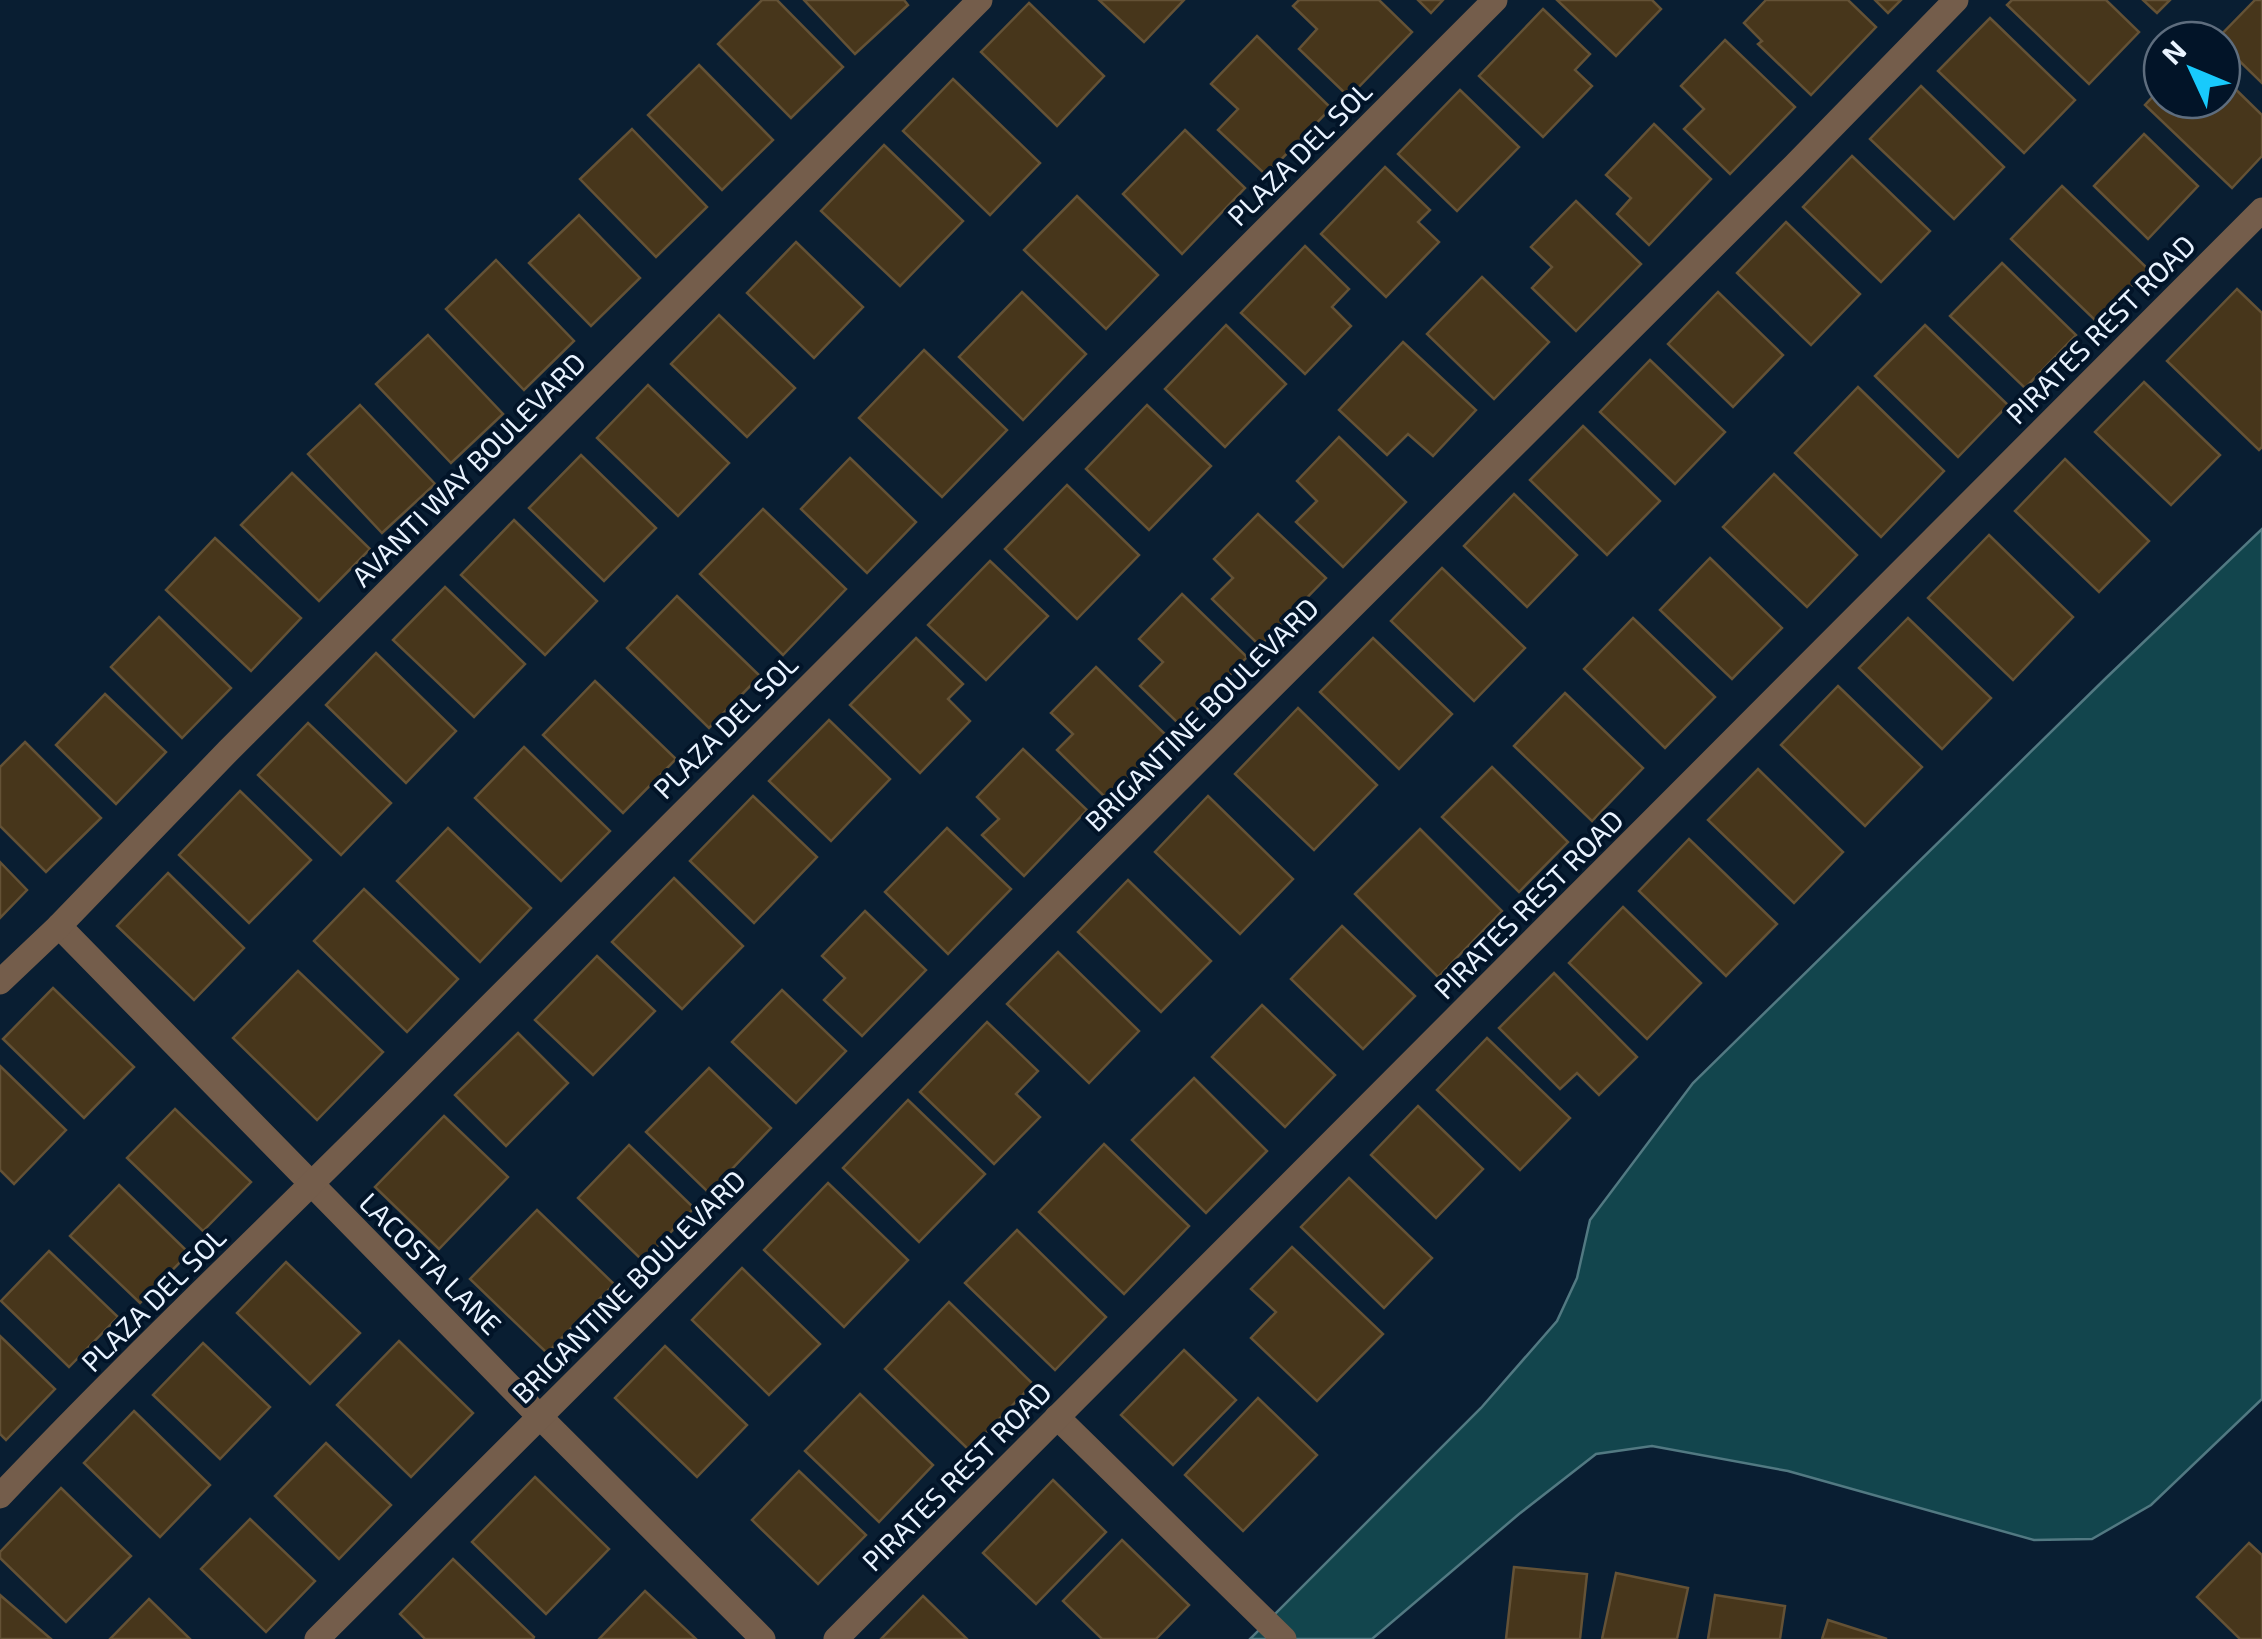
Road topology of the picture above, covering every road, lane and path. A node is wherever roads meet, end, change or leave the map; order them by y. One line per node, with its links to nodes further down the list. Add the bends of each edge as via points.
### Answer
1 (980, 0): 5 (street, AVANTI WAY BOULEVARD)
2 (1496, 0): 7 (street, PLAZA DEL SOL)
3 (1956, 0): 8 (street, BRIGANTINE BOULEVARD)
4 (2262, 210): 9 (street, PIRATES REST ROAD)
5 (59, 926): 6 (street, AVANTI WAY BOULEVARD); 7 (street, LACOSTA LANE)
6 (0, 982)
7 (312, 1185): 8 (street, LACOSTA LANE); 10 (street, PLAZA DEL SOL)
8 (540, 1417): 11 (street, BRIGANTINE BOULEVARD); 12 (street, LACOSTA LANE)
9 (1058, 1417): 13 (street, PIRATES REST ROAD); 14 (street)
10 (0, 1496)
11 (317, 1639)
12 (762, 1639)
13 (836, 1639)
14 (1284, 1639)

